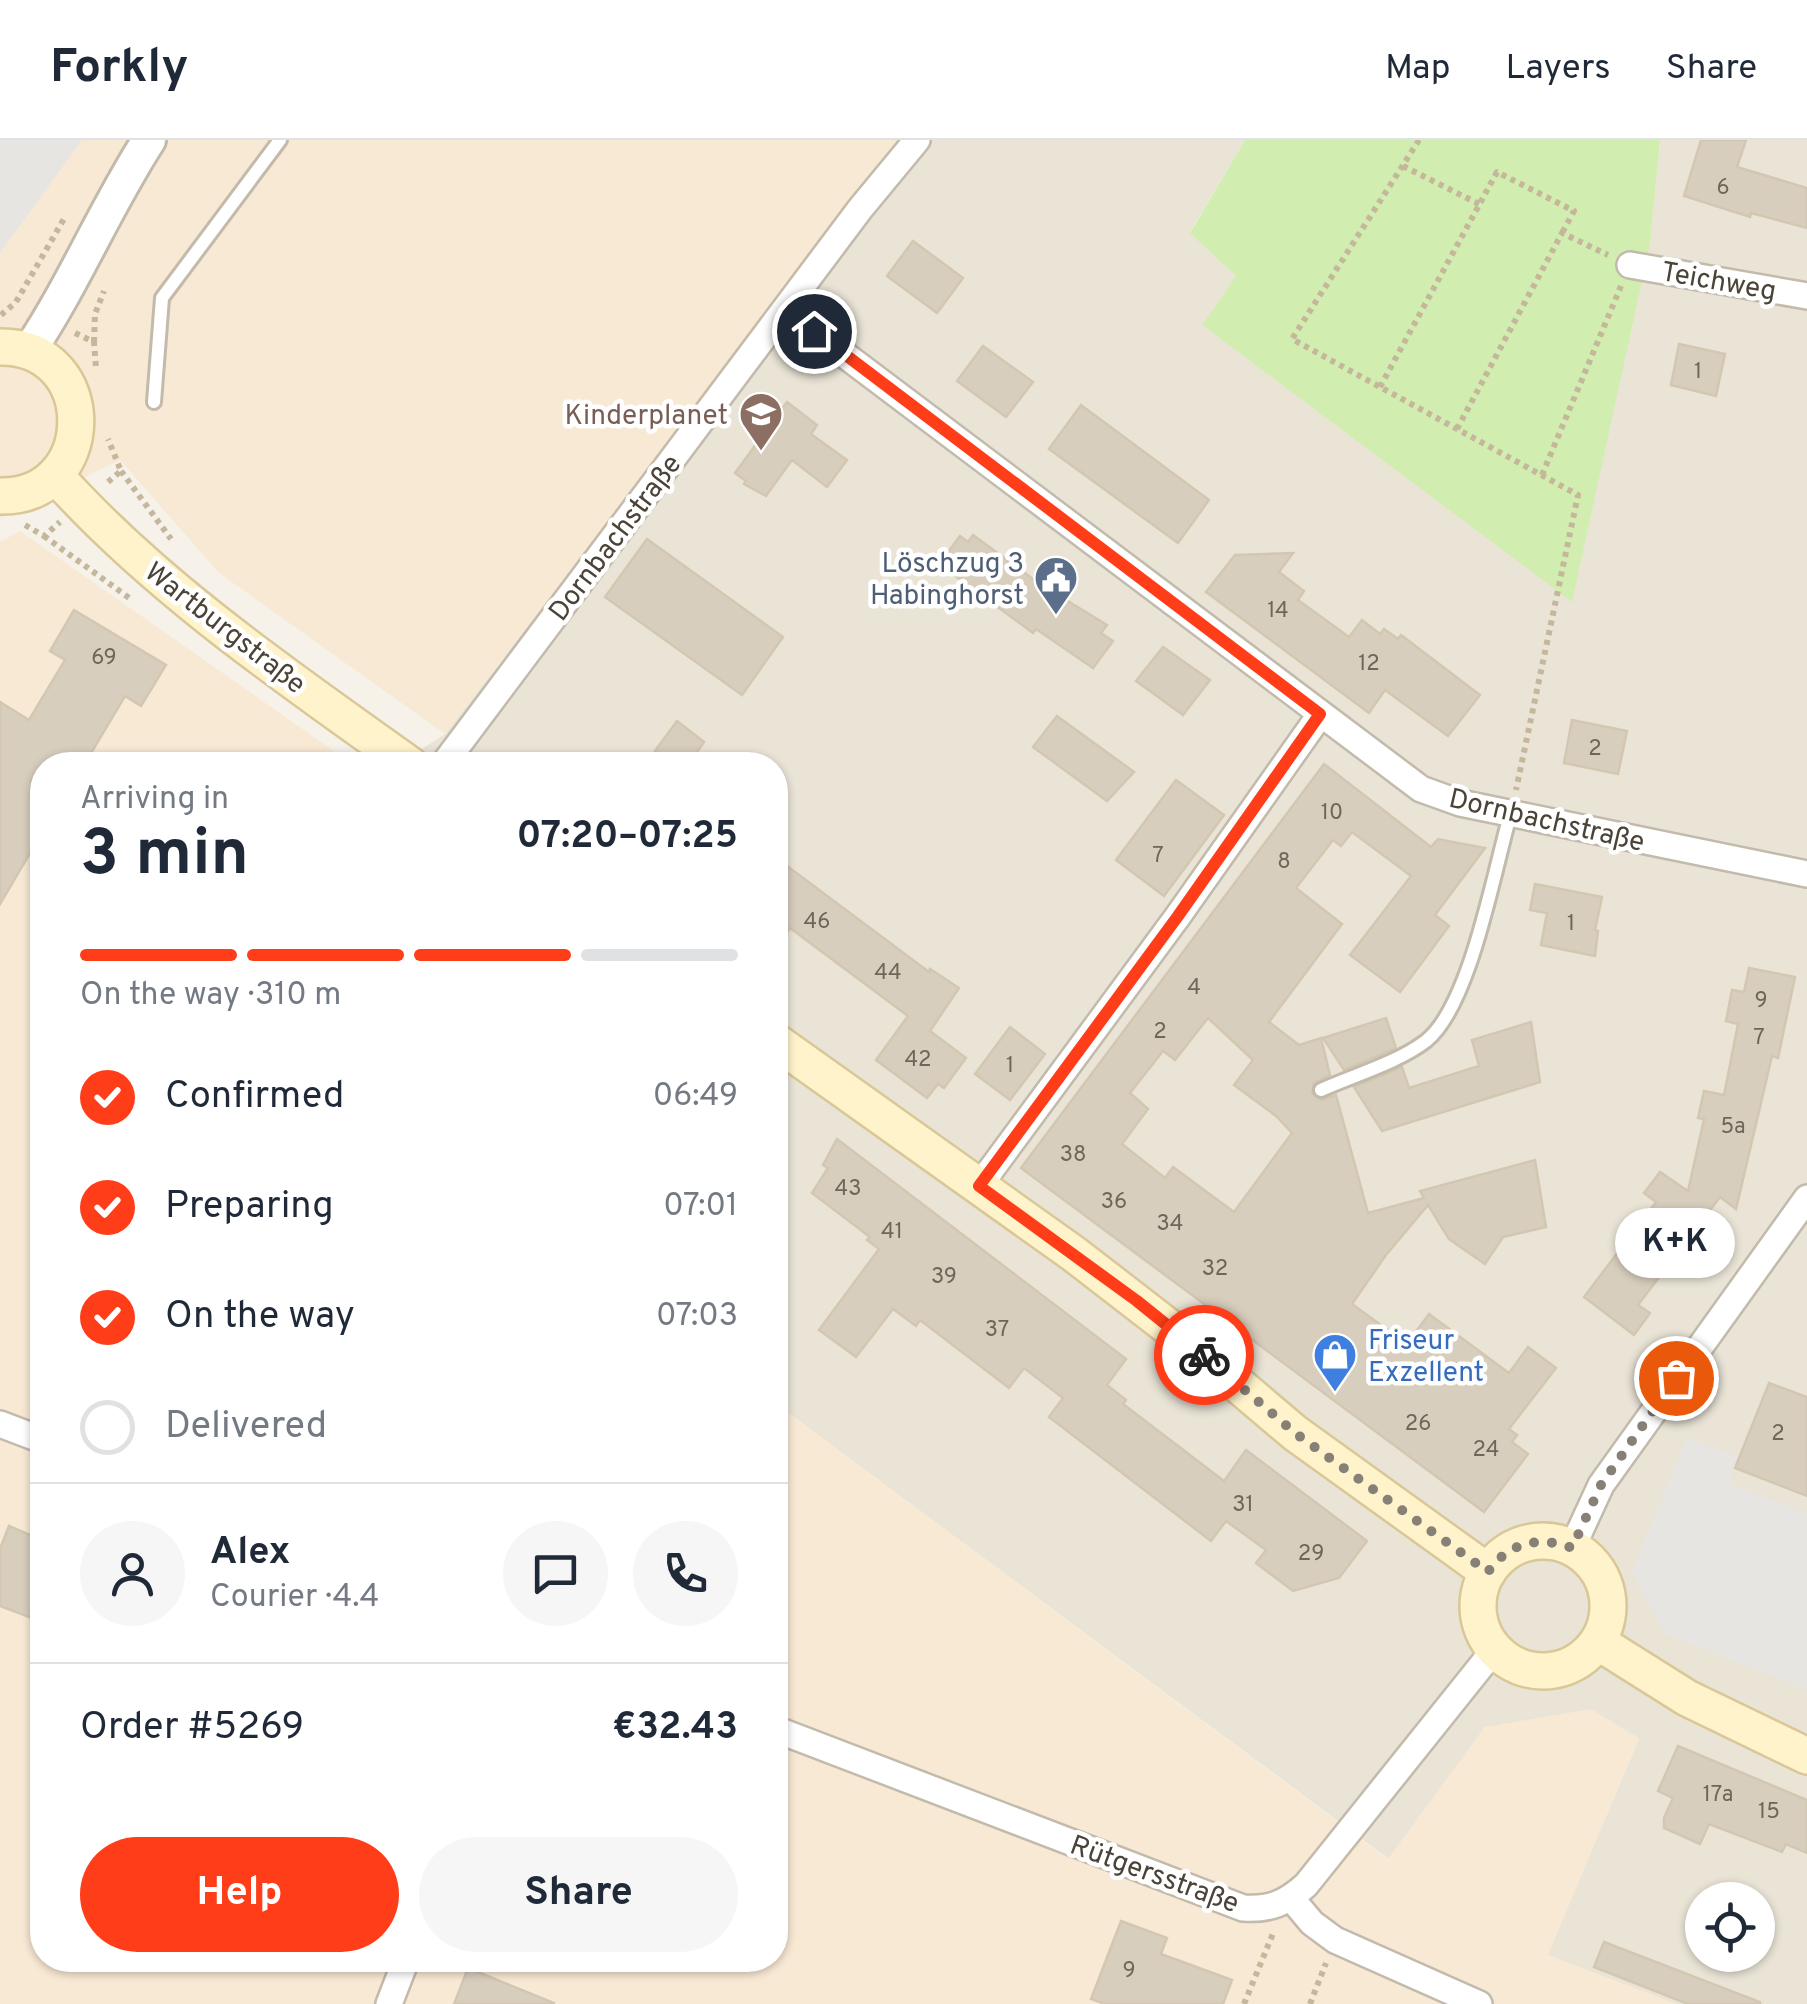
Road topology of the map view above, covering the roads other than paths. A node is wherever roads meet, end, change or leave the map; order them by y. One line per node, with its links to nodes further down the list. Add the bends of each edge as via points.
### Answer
1 (149, 140): 7 (street, via 50,320)
2 (280, 140): 8 (lane, via 162,298)
3 (917, 140): 6 (street, Dornbachstraße)
4 (1630, 265): 5 (street, Teichweg)
5 (1807, 296)
6 (785, 310): 11 (street, Dornbachstraße); 13 (street, Dornbachstraße)
7 (15, 349): 9 (main road, via 60,373 76,406 74,443)
8 (154, 402)
9 (55, 475): 10 (main road, via 27,492); 12 (main road, Wartburgstraße, via 153,571)
10 (0, 496)
11 (1320, 714): 14 (street, Dornbachstraße, via 1421,789); 18 (street)
12 (391, 752)
13 (453, 752)
14 (1511, 812): 15 (street, Dornbachstraße); 17 (lane, via 1458,994 1441,1028 1422,1044)
15 (1807, 874)
16 (788, 1051): 18 (main road)
17 (1321, 1090)
18 (979, 1186): 23 (main road, via 1137,1301 1295,1433)
19 (1807, 1198): 22 (street, via 1601,1485)
20 (0, 1424): 21 (street)
21 (30, 1435)
22 (1572, 1548): 23 (main road, via 1532,1542 1506,1552); 24 (main road, via 1596,1568 1608,1597)
23 (1488, 1572): 25 (main road, via 1478,1612)
24 (1598, 1642): 25 (main road, via 1571,1666 1548,1672 1524,1669); 27 (main road, via 1687,1698)
25 (1494, 1650): 28 (street)
26 (788, 1733): 28 (street, Rütgersstraße, via 1242,1908 1268,1910)
27 (1807, 1756)
28 (1291, 1898): 31 (street, via 1336,1940)
29 (401, 1972): 30 (street)
30 (389, 2004)
31 (1479, 2004)

